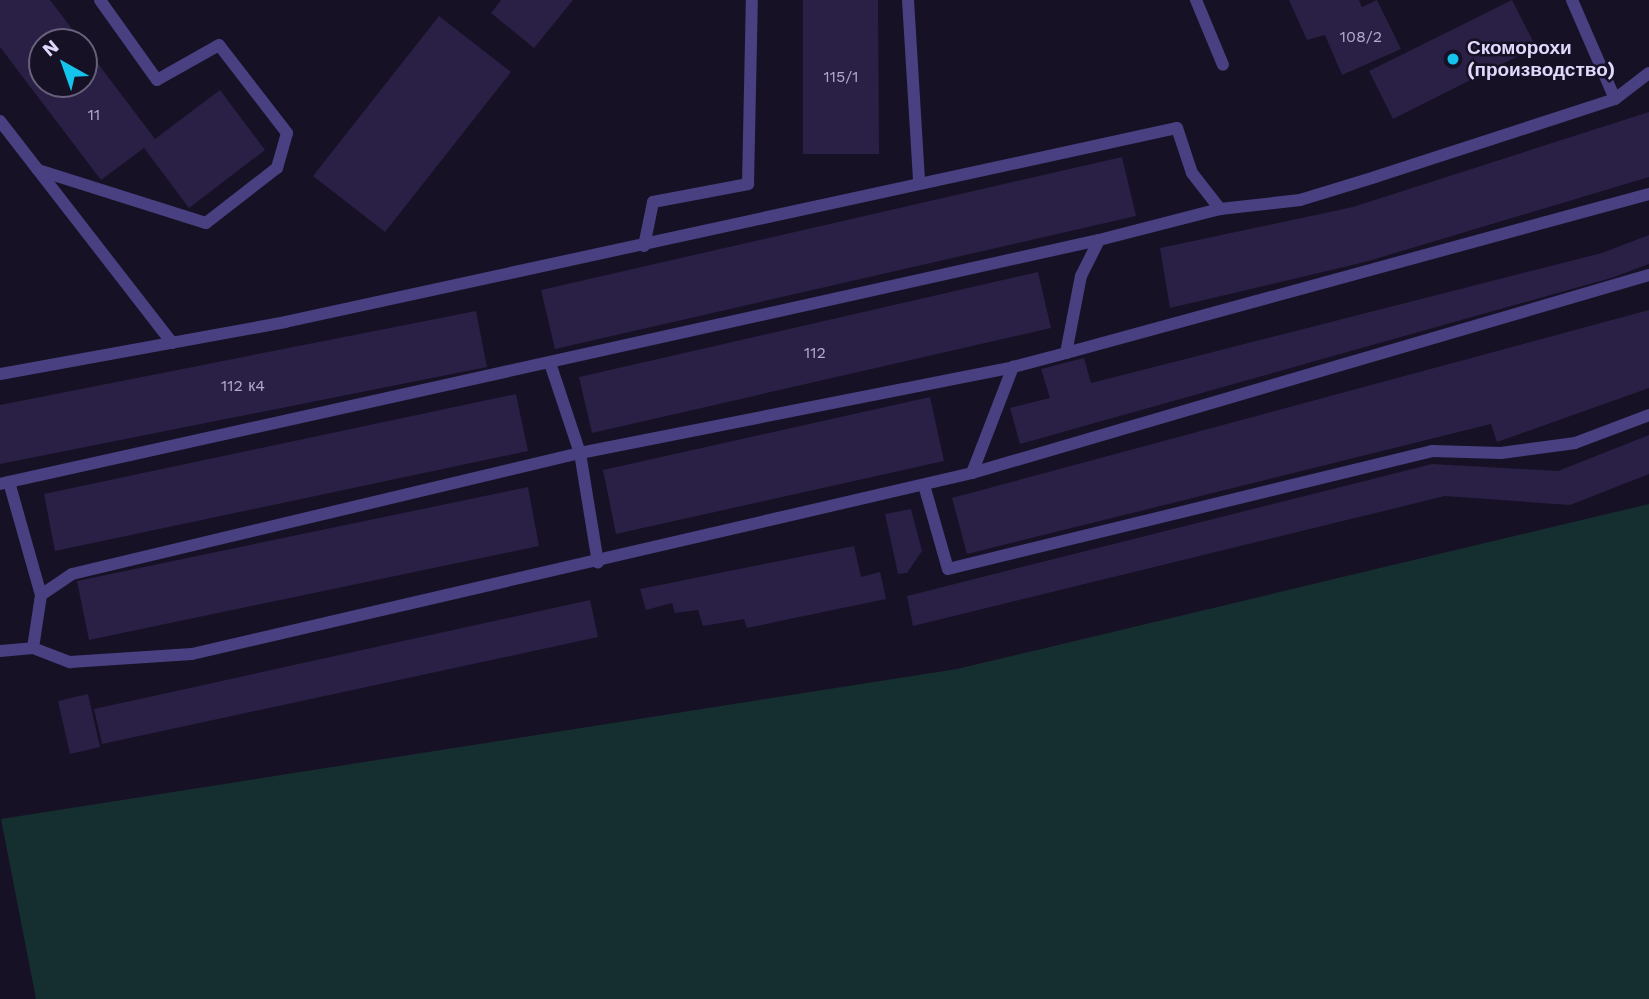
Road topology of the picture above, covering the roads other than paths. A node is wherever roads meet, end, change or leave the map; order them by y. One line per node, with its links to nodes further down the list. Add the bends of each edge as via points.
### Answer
1 (100, 0): 10 (lane, via 157,80 219,45 288,133 277,168 206,223)
2 (752, 0): 15 (lane, via 748,184 653,202)
3 (908, 0): 11 (lane)
4 (1196, 0): 6 (lane)
5 (1572, 0): 8 (lane)
6 (1223, 65)
7 (1649, 73): 8 (lane)
8 (1615, 99): 13 (lane, via 1300,200)
9 (0, 121): 10 (lane)
10 (38, 170): 17 (lane)
11 (919, 181): 13 (lane, via 1064,156 1104,139 1177,128 1192,173); 15 (lane)
12 (1649, 194): 18 (lane)
13 (1220, 209): 14 (lane)
14 (1099, 240): 18 (lane, via 1081,276); 19 (lane)
15 (644, 246): 17 (lane)
16 (1649, 275): 24 (lane)
17 (172, 343): 21 (lane)
18 (1066, 352): 20 (lane)
19 (551, 366): 23 (lane); 25 (lane)
20 (1013, 368): 23 (lane); 24 (lane)
21 (0, 374)
22 (1649, 415): 26 (lane, via 1575,443 1501,453 1432,450 948,569)
23 (580, 453): 27 (lane); 28 (lane, via 72,575)
24 (972, 473): 26 (lane)
25 (5, 483): 28 (lane)
26 (925, 485): 27 (lane)
27 (598, 563): 29 (lane, via 192,654 70,662)
28 (41, 595): 29 (lane)
29 (33, 648): 30 (lane)
30 (0, 651)

